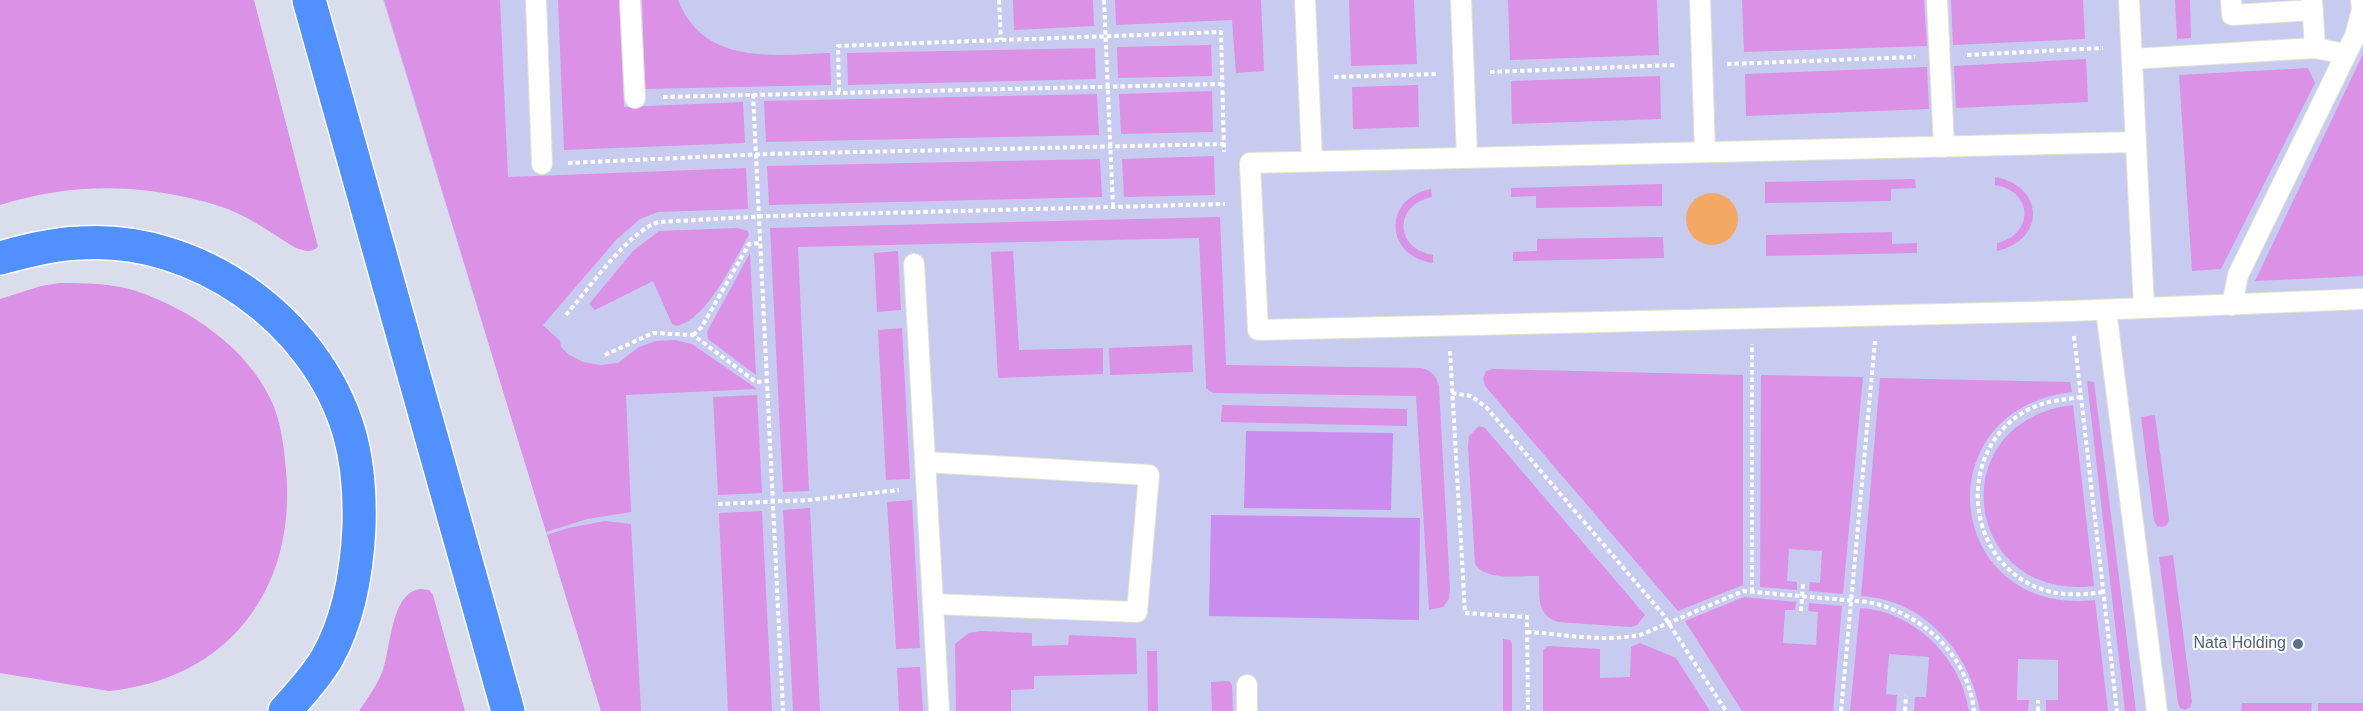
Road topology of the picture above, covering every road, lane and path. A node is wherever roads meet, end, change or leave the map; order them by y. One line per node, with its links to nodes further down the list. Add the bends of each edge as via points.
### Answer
1 (309, 0): 71 (highway)
2 (536, 0): 33 (lane)
3 (630, 0): 23 (lane)
4 (999, 0): 15 (path)
5 (1104, 0): 14 (path)
6 (1305, 0): 32 (lane)
7 (1461, 0): 31 (lane)
8 (1700, 0): 28 (lane)
9 (1937, 0): 27 (lane)
10 (2129, 0): 18 (lane)
11 (2231, 0): 13 (lane, via 2232,15)
12 (2361, 0): 17 (lane, via 2360,24)
13 (2312, 5): 16 (lane)
14 (1106, 36): 15 (path); 19 (path, via 1221,32); 20 (path)
15 (1001, 40): 21 (path, via 838,46)
16 (2315, 48): 17 (lane); 18 (lane)
17 (2346, 54): 41 (lane, via 2238,275)
18 (2132, 59): 24 (lane)
19 (1223, 84): 20 (path); 25 (path)
20 (1108, 86): 21 (path); 26 (path)
21 (839, 92): 22 (path)
22 (753, 94): 23 (path); 30 (path)
23 (635, 98)
24 (2136, 142): 27 (lane); 42 (lane)
25 (1224, 144): 26 (path); 29 (path)
26 (1111, 146): 30 (path); 35 (path)
27 (1944, 147): 28 (lane)
28 (1705, 152): 31 (lane)
29 (1224, 154)
30 (756, 155): 33 (path); 36 (path)
31 (1467, 157): 32 (lane)
32 (1312, 160): 48 (lane, via 1250,163 1258,330)
33 (542, 164)
34 (1225, 195): 35 (path, via 1226,206)
35 (1113, 208): 36 (path)
36 (759, 217): 37 (path); 45 (path, via 651,224 625,246)
37 (760, 243): 49 (path, via 749,244 701,328); 51 (path)
38 (0, 258): 70 (highway, via 81,243 141,247 174,256 238,286 268,308 318,367 349,432 357,468 358,549 344,616 327,658)
39 (914, 264): 54 (lane)
40 (2363, 298): 41 (lane)
41 (2232, 305): 42 (lane)
42 (2144, 309): 43 (lane)
43 (2106, 310): 44 (lane); 82 (lane)
44 (2071, 311): 46 (lane); 53 (path)
45 (566, 315)
46 (1877, 315): 47 (lane); 62 (path)
47 (1752, 318): 48 (lane); 59 (path)
48 (1448, 324): 52 (path)
49 (693, 335): 50 (path, via 653,333); 51 (path, via 756,382)
50 (605, 355)
51 (767, 381): 56 (path)
52 (1452, 393): 65 (path, via 1471,396 1486,407); 66 (path, via 1465,613 1527,617)
53 (2081, 398): 60 (path); 60 (path, via 2044,404 2009,424 1985,457 1976,497 1985,537 1995,554 2025,582 2064,594)
54 (925, 462): 55 (lane); 63 (lane, via 1149,475 1137,612)
55 (927, 489): 56 (path); 63 (lane)
56 (772, 502): 57 (path); 72 (path)
57 (718, 504)
58 (1803, 582): 61 (path)
59 (1752, 592): 61 (path); 65 (path, via 1743,591)
60 (2103, 592): 81 (path)
61 (1803, 596): 62 (path); 64 (path)
62 (1851, 601): 77 (path); 79 (path, via 1898,610 1939,639 1960,666)
63 (933, 604): 73 (lane)
64 (1801, 611)
65 (1669, 623): 66 (path, via 1643,634 1615,638); 76 (path)
66 (1527, 632): 75 (path)
67 (1247, 685): 74 (lane)
68 (1906, 696): 78 (path)
69 (2038, 700): 80 (path)
70 (285, 711)
71 (508, 711)
72 (783, 711)
73 (939, 711)
74 (1247, 711)
75 (1528, 711)
76 (1726, 711)
77 (1841, 711)
78 (1905, 711)
79 (1974, 711)
80 (2038, 711)
81 (2117, 711)
82 (2157, 711)

